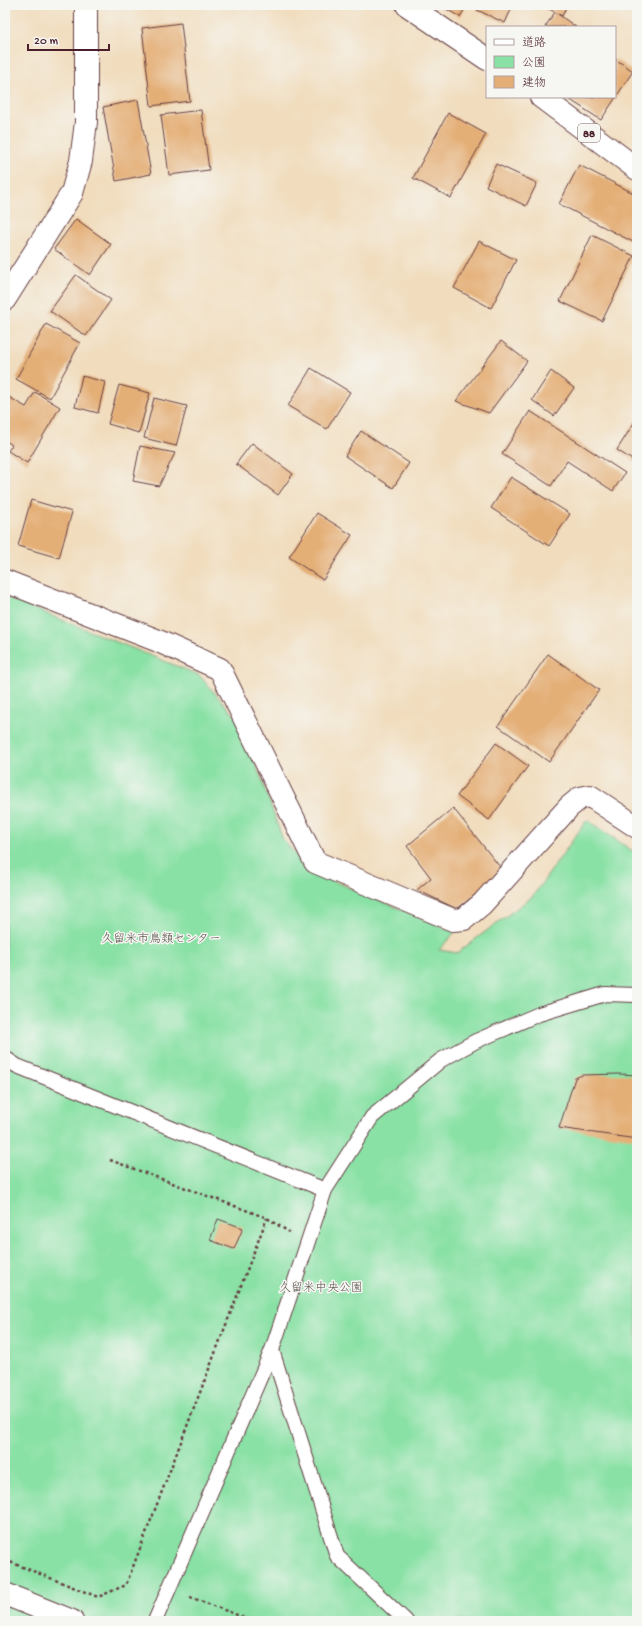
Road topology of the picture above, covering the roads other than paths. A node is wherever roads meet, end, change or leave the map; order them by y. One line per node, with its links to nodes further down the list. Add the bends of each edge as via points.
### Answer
1 (86, 5): 6 (street, via 86,122 81,161 72,193)
2 (412, 6): 3 (street)
3 (486, 58)
4 (542, 98): 5 (street, 88)
5 (637, 169)
6 (5, 299)
7 (5, 581): 8 (street, via 156,640 220,669 315,862 453,920 464,919 482,904 580,798 590,796)
8 (637, 827)
9 (637, 995): 11 (lane, via 605,994 539,1014 476,1041 441,1060 372,1117)
10 (5, 1058): 11 (lane, via 17,1066)
11 (325, 1190): 12 (lane)
12 (272, 1350): 15 (lane); 16 (lane, via 336,1556)
13 (5, 1594): 14 (street)
14 (72, 1621)
15 (155, 1621)
16 (406, 1621)

